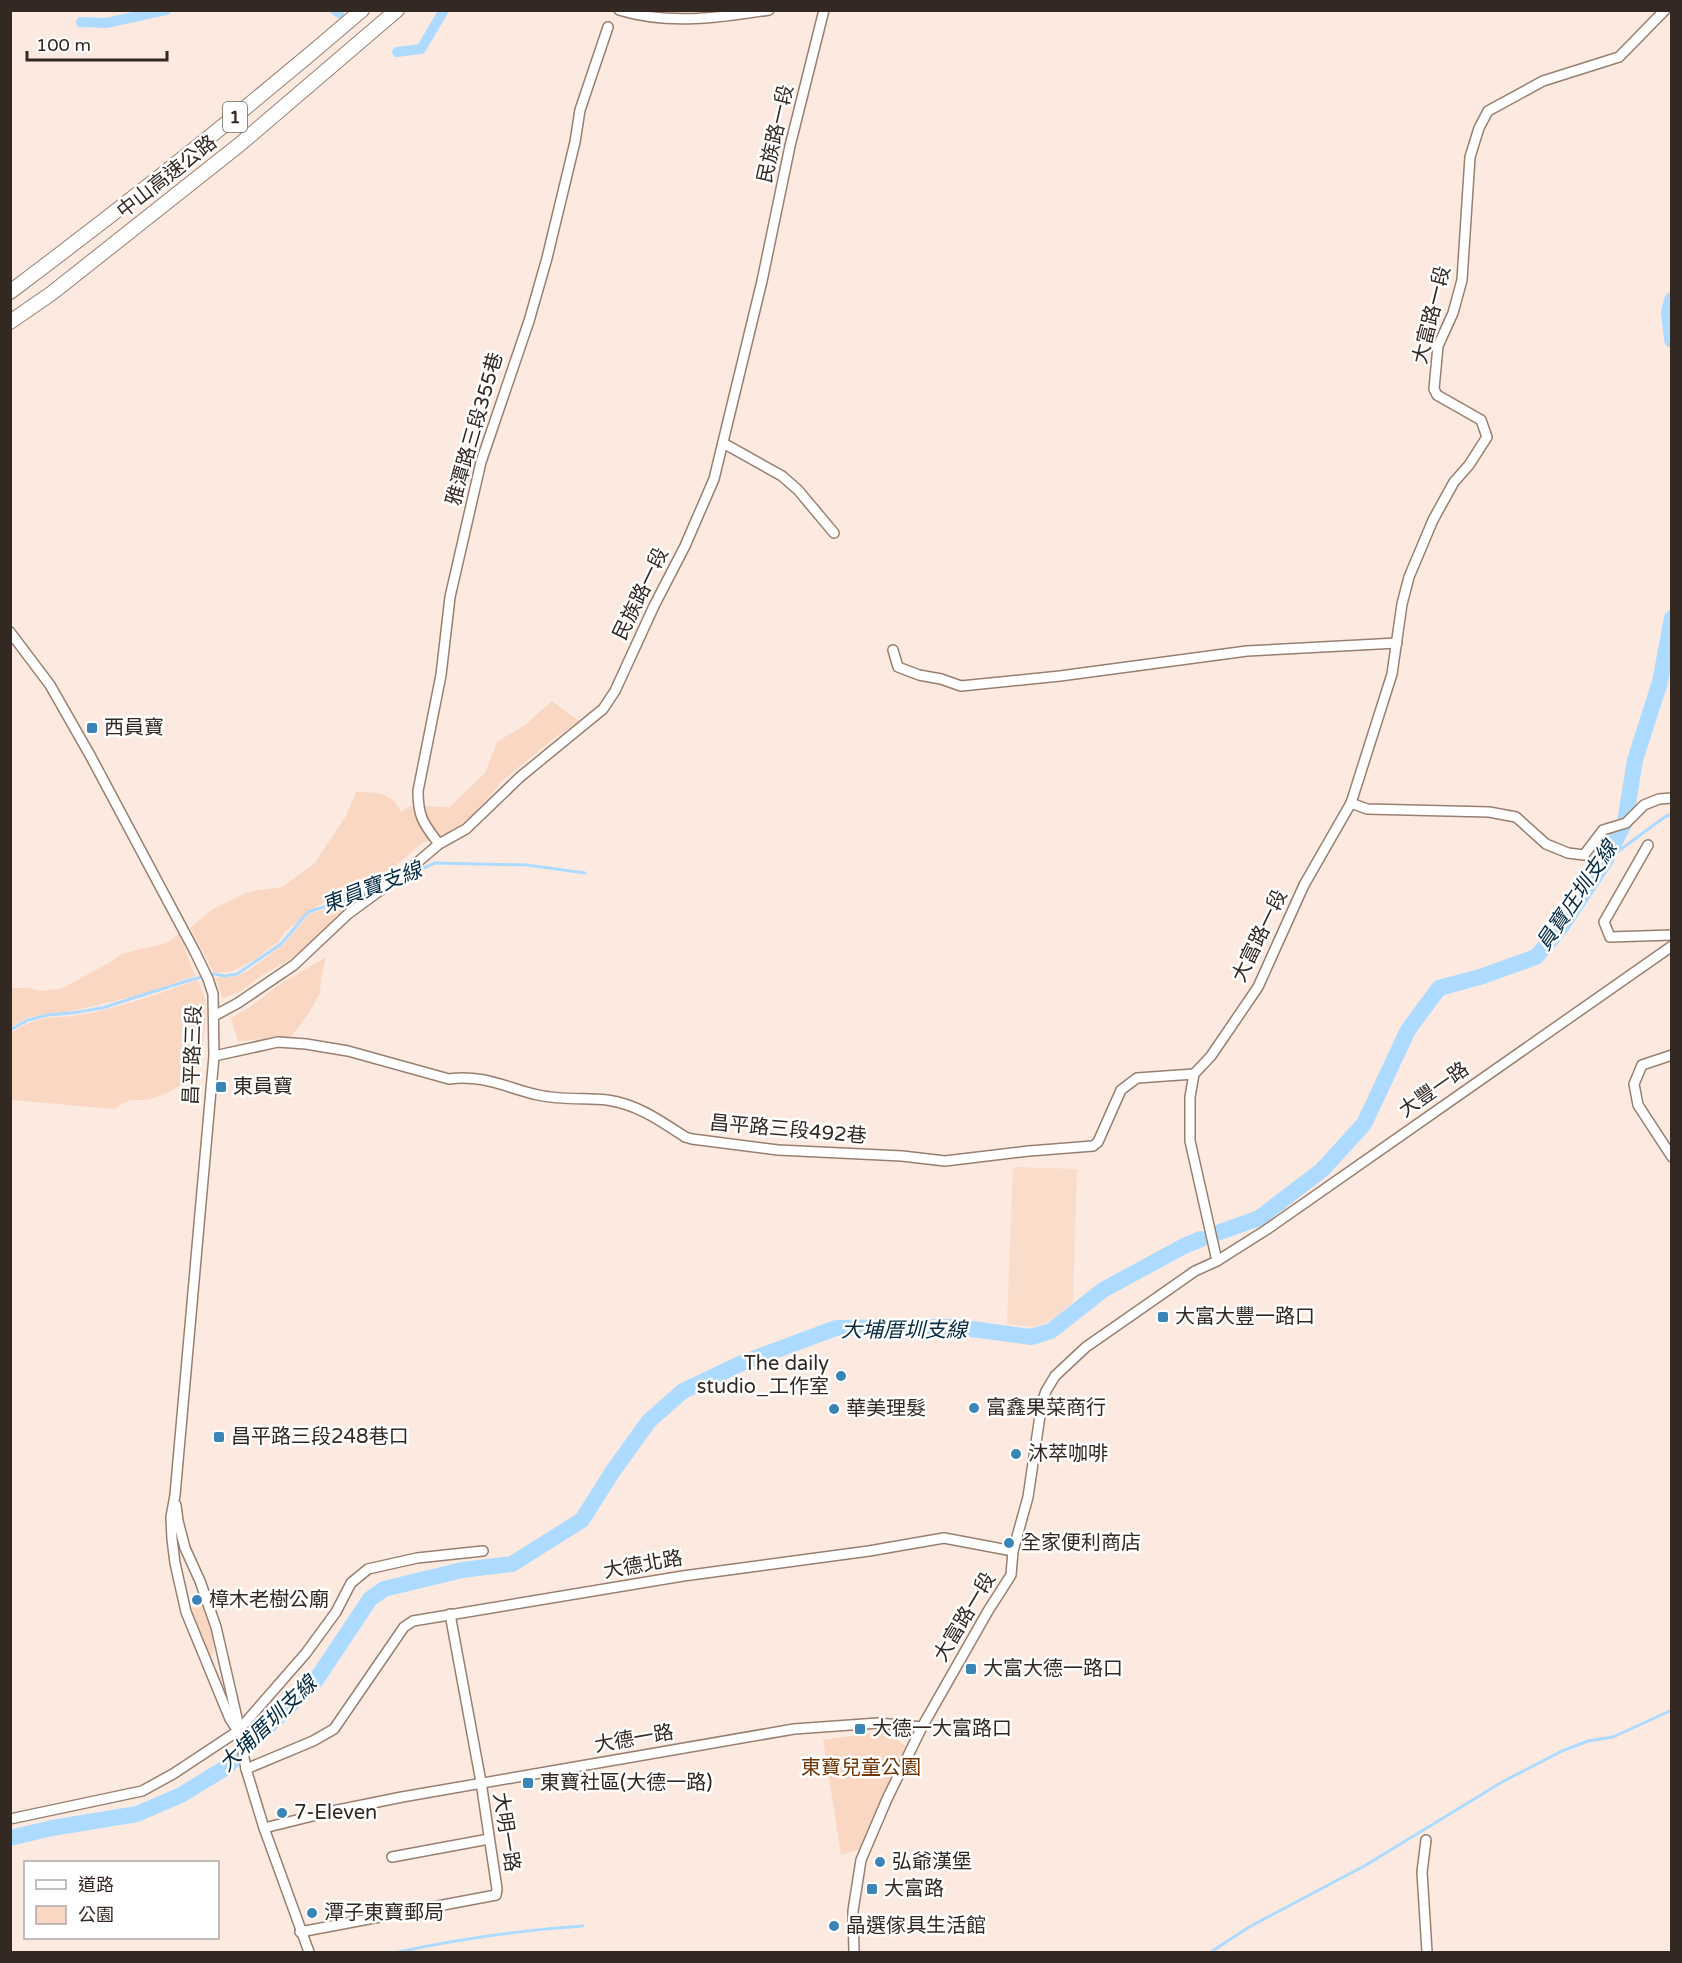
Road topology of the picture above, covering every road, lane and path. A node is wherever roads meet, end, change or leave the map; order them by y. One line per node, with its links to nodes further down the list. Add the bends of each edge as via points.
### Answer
1 (362, 10): 8 (highway, 中山高速公路 / 1, via 281,80)
2 (397, 10): 9 (highway, 中山高速公路 / 1, via 239,145)
3 (619, 10): 6 (street, via 681,19)
4 (824, 10): 10 (street, 民族路一段)
5 (1665, 10): 13 (street, 大富路一段, via 1619,57 1543,81 1488,111 1479,128 1467,171 1462,280 1438,346 1434,388 1437,395 1481,420 1487,437 1454,482 1433,520 1409,577)
6 (766, 11)
7 (608, 27): 17 (street, 雅潭路三段355巷, via 580,110 547,258 482,462 458,556 441,675 418,791 421,820)
8 (10, 292)
9 (10, 322)
10 (723, 443): 11 (street, via 782,476); 17 (street, 民族路一段, via 714,479 685,546 615,692 603,709 520,777 466,829)
11 (834, 533)
12 (10, 632): 21 (street, 昌平路三段, via 50,685 102,777 208,979)
13 (1397, 643): 14 (street, via 1247,651 961,687 898,667); 16 (street, 大富路一段, via 1392,674)
14 (893, 650)
15 (1671, 798): 16 (street, via 1644,805 1626,823 1603,830 1584,855 1546,844 1516,817 1489,812 1367,809)
16 (1351, 803): 24 (street, 大富路一段, via 1304,885 1258,987 1211,1056)
17 (439, 844): 21 (street, 民族路一段, via 348,914 294,965)
18 (1648, 844): 19 (street, via 1604,922 1610,937)
19 (1671, 935)
20 (1671, 946): 26 (street, 大豐一路)
21 (214, 1016): 23 (street, 昌平路三段)
22 (1671, 1055): 25 (street, via 1642,1065 1634,1084 1638,1106)
23 (214, 1056): 24 (street, 昌平路三段492巷, via 278,1042 306,1044 348,1051 449,1079 488,1080 540,1096 610,1101 644,1110 692,1139 778,1150 945,1161 1093,1146 1121,1090 1137,1078); 27 (street, 昌平路三段)
24 (1194, 1074): 26 (street, via 1190,1141)
25 (1671, 1157)
26 (1217, 1262): 29 (street, 大富路一段, via 1195,1271 1086,1347 1055,1376 1042,1402 1028,1497)
27 (175, 1495): 32 (street, 昌平路三段, via 185,1548 216,1627); 32 (street, 昌平路三段, via 172,1539 186,1612)
28 (483, 1551): 32 (street, via 417,1558 368,1569 351,1583 336,1612 306,1653)
29 (1013, 1551): 30 (street, 大德北路, via 944,1538); 31 (street, 大富路一段, via 1011,1575)
30 (450, 1614): 33 (street, 大德北路, via 413,1621 404,1627 334,1729); 34 (street, 大明一路)
31 (922, 1727): 34 (street, 大德一路, via 879,1723 794,1729); 42 (street, 大富路一段, via 861,1860 853,1911)
32 (238, 1731): 33 (street, 昌平路三段); 35 (street, via 142,1791)
33 (246, 1769): 36 (street, 昌平路三段)
34 (481, 1782): 36 (street, 大德一路); 37 (street, 大明一路)
35 (10, 1819)
36 (264, 1828): 40 (street, 昌平路三段)
37 (489, 1839): 39 (street); 40 (street, 大明一路, via 496,1895)
38 (1426, 1840): 43 (street, via 1422,1872)
39 (392, 1857)
40 (300, 1932): 41 (street, 昌平路三段)
41 (309, 1953)
42 (854, 1953)
43 (1427, 1953)

